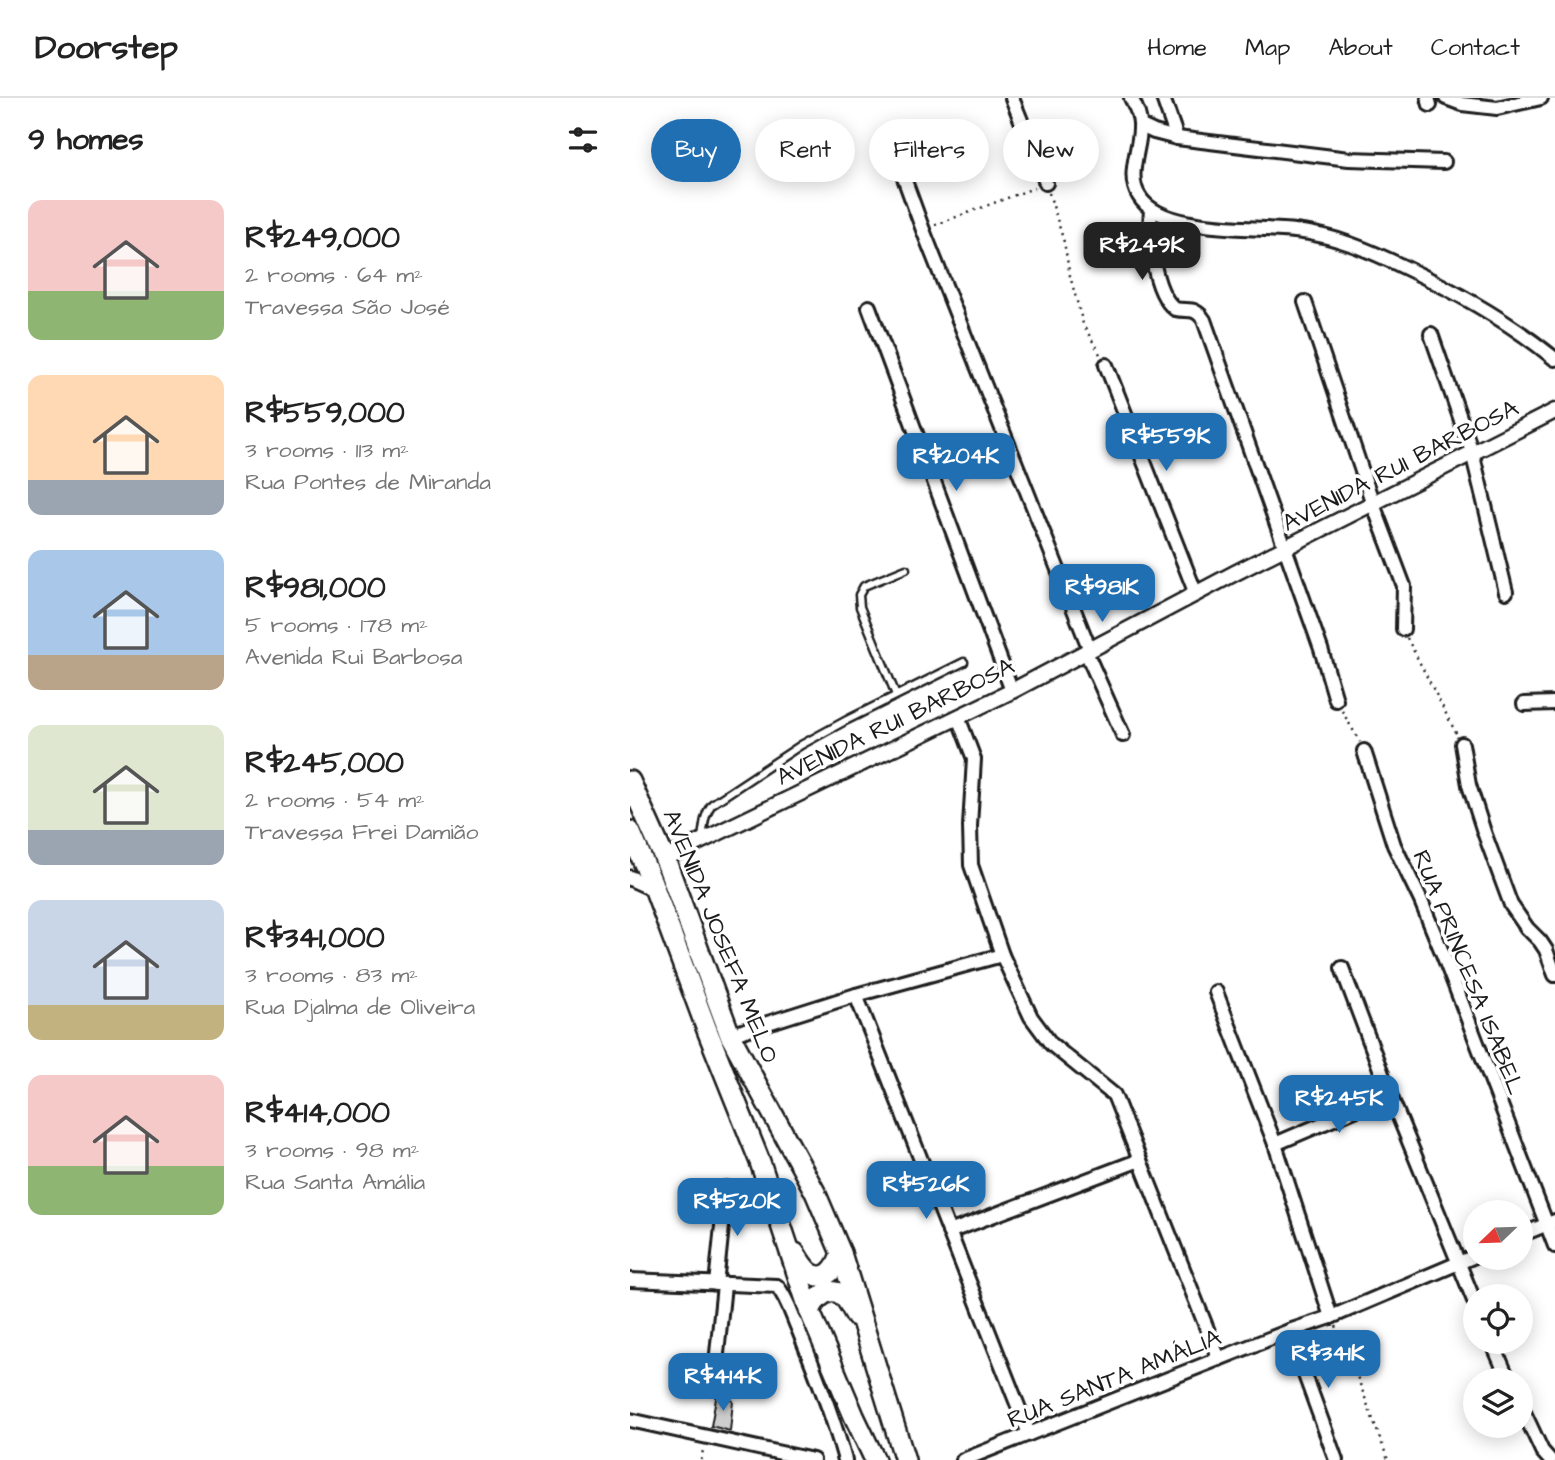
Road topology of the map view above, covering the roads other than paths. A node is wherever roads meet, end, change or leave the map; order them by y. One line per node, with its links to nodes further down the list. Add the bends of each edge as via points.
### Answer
1 (1012, 98): 10 (street)
2 (1131, 98): 6 (street)
3 (1163, 98): 7 (street)
4 (1446, 98): 5 (street, via 1497,108)
5 (1541, 98)
6 (1141, 126): 7 (street); 11 (street, via 1133,178 1139,196)
7 (1177, 138): 8 (street, via 1349,159)
8 (1444, 162)
9 (905, 182): 25 (street)
10 (1046, 183)
11 (1152, 209): 15 (street, via 1196,224 1297,231 1340,240 1471,300); 20 (street, via 1153,253 1163,295 1171,306 1193,310 1204,320)
12 (1305, 302): 19 (street)
13 (869, 307): 27 (street)
14 (1431, 334): 18 (street)
15 (1555, 359)
16 (1106, 365): 23 (street)
17 (1555, 411): 18 (street, AVENIDA RUI BARBOSA)
18 (1472, 452): 19 (street, AVENIDA RUI BARBOSA); 22 (street)
19 (1373, 504): 20 (street, AVENIDA RUI BARBOSA); 24 (street, via 1404,586)
20 (1284, 548): 23 (street, AVENIDA RUI BARBOSA); 29 (street)
21 (906, 569): 28 (lane, via 864,586 859,595)
22 (1506, 593)
23 (1196, 594): 25 (street, AVENIDA RUI BARBOSA)
24 (1403, 629)
25 (1088, 651): 27 (street, AVENIDA RUI BARBOSA); 33 (street)
26 (964, 662): 28 (lane)
27 (1012, 691): 32 (street, AVENIDA RUI BARBOSA)
28 (896, 695): 37 (lane, via 800,745 712,804)
29 (1336, 700)
30 (1555, 703): 31 (street)
31 (1524, 704)
32 (958, 717): 37 (street, AVENIDA RUI BARBOSA); 42 (street, via 974,759 971,865)
33 (1123, 735)
34 (1462, 744): 44 (street, via 1469,785 1511,905 1546,950)
35 (1364, 751): 52 (street, RUA PRINCESA ISABEL, via 1394,845 1435,934)
36 (630, 781): 39 (main road, AVENIDA JOSEFA MELO)
37 (702, 840): 39 (street, AVENIDA RUI BARBOSA)
38 (633, 846): 41 (main road, AVENIDA JOSEFA MELO)
39 (664, 859): 47 (main road, AVENIDA JOSEFA MELO)
40 (630, 878): 41 (street)
41 (654, 889): 54 (main road, AVENIDA JOSEFA MELO)
42 (1002, 955): 46 (street); 50 (street, via 1031,1017 1051,1044 1114,1095)
43 (1342, 968): 48 (street)
44 (1555, 975)
45 (1216, 992): 49 (street)
46 (856, 995): 47 (street); 55 (street)
47 (730, 1035): 57 (main road, AVENIDA JOSEFA MELO, via 815,1192)
48 (1390, 1095): 49 (street); 59 (street)
49 (1275, 1144): 64 (street)
50 (1140, 1160): 55 (street); 68 (street)
51 (726, 1188): 62 (street)
52 (1550, 1222): 53 (street); 56 (street, RUA PRINCESA ISABEL)
53 (1533, 1230)
54 (783, 1231): 57 (main road, via 812,1274 831,1272); 63 (main road, AVENIDA JOSEFA MELO)
55 (948, 1232): 72 (street)
56 (1555, 1246)
57 (841, 1253): 66 (main road, AVENIDA JOSEFA MELO)
58 (1463, 1262): 59 (street, RUA SANTA AMÁLIA)
59 (1458, 1264): 61 (street); 64 (street, RUA SANTA AMÁLIA)
60 (630, 1280): 62 (street)
61 (1467, 1284)
62 (720, 1285): 67 (street, via 779,1288); 69 (street)
63 (810, 1312): 66 (main road, via 823,1294 837,1292); 67 (main road, AVENIDA JOSEFA MELO)
64 (1331, 1317): 65 (street, RUA SANTA AMÁLIA)
65 (1289, 1331): 68 (street, RUA SANTA AMÁLIA); 78 (street)
66 (869, 1339): 76 (main road, AVENIDA JOSEFA MELO)
67 (815, 1349): 74 (street); 75 (main road, AVENIDA JOSEFA MELO)
68 (1219, 1359): 72 (street, RUA SANTA AMÁLIA)
69 (715, 1373)
70 (630, 1420): 73 (street)
71 (1533, 1432): 79 (street)
72 (1028, 1434): 77 (street, RUA SANTA AMÁLIA)
73 (813, 1460)
74 (845, 1460)
75 (875, 1460)
76 (905, 1460)
77 (963, 1460)
78 (1336, 1460)
79 (1550, 1460)

